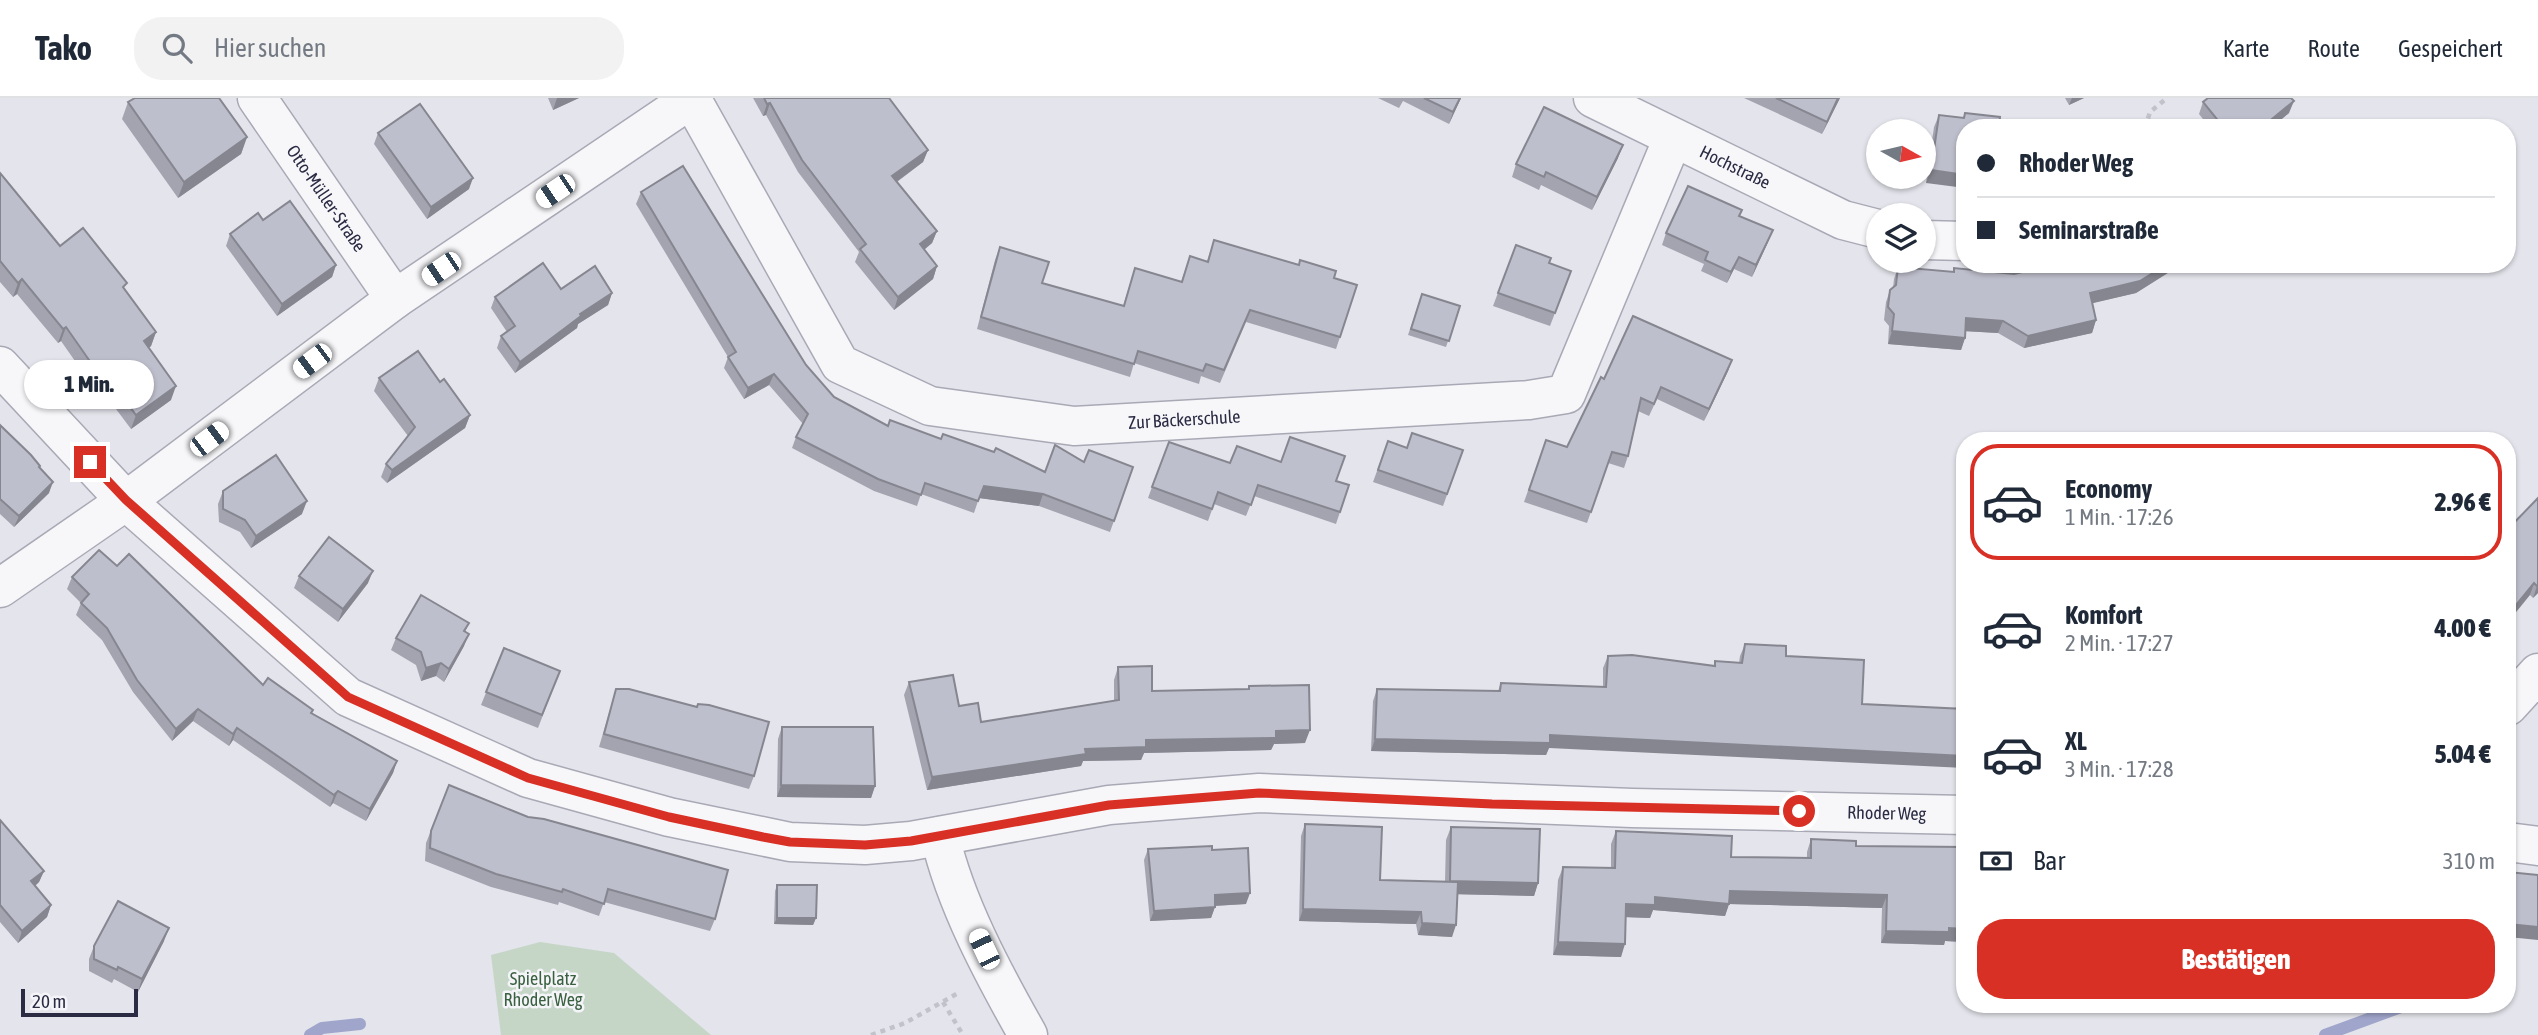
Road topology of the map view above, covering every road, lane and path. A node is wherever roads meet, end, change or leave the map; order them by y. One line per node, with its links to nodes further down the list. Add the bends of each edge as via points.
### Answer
1 (257, 98): 10 (street, Otto-Müller-Straße)
2 (691, 98): 6 (street, Zur Bäckerschule, via 840,364 930,406 1074,426 1529,400 1566,394); 10 (street)
3 (1593, 98): 6 (street, Hochstraße)
4 (2167, 98): 5 (path)
5 (2148, 119)
6 (1672, 138): 7 (street, Hochstraße, via 1843,220)
7 (1866, 226)
8 (1936, 240): 9 (street)
9 (1956, 241)
10 (395, 299): 12 (street)
11 (0, 366): 12 (street, Rhoder Weg)
12 (126, 500): 13 (street); 17 (street, Rhoder Weg, via 348,697 528,778 669,817 790,842 865,845)
13 (0, 589)
14 (2538, 673): 15 (street)
15 (2516, 697)
16 (1956, 815): 17 (street, Rhoder Weg, via 1492,804 1259,793 1109,805)
17 (940, 836): 22 (street, via 951,879)
18 (2516, 843): 19 (street)
19 (2538, 846)
20 (871, 1035): 21 (path, via 943,1002)
21 (963, 1035)
22 (1028, 1035)

